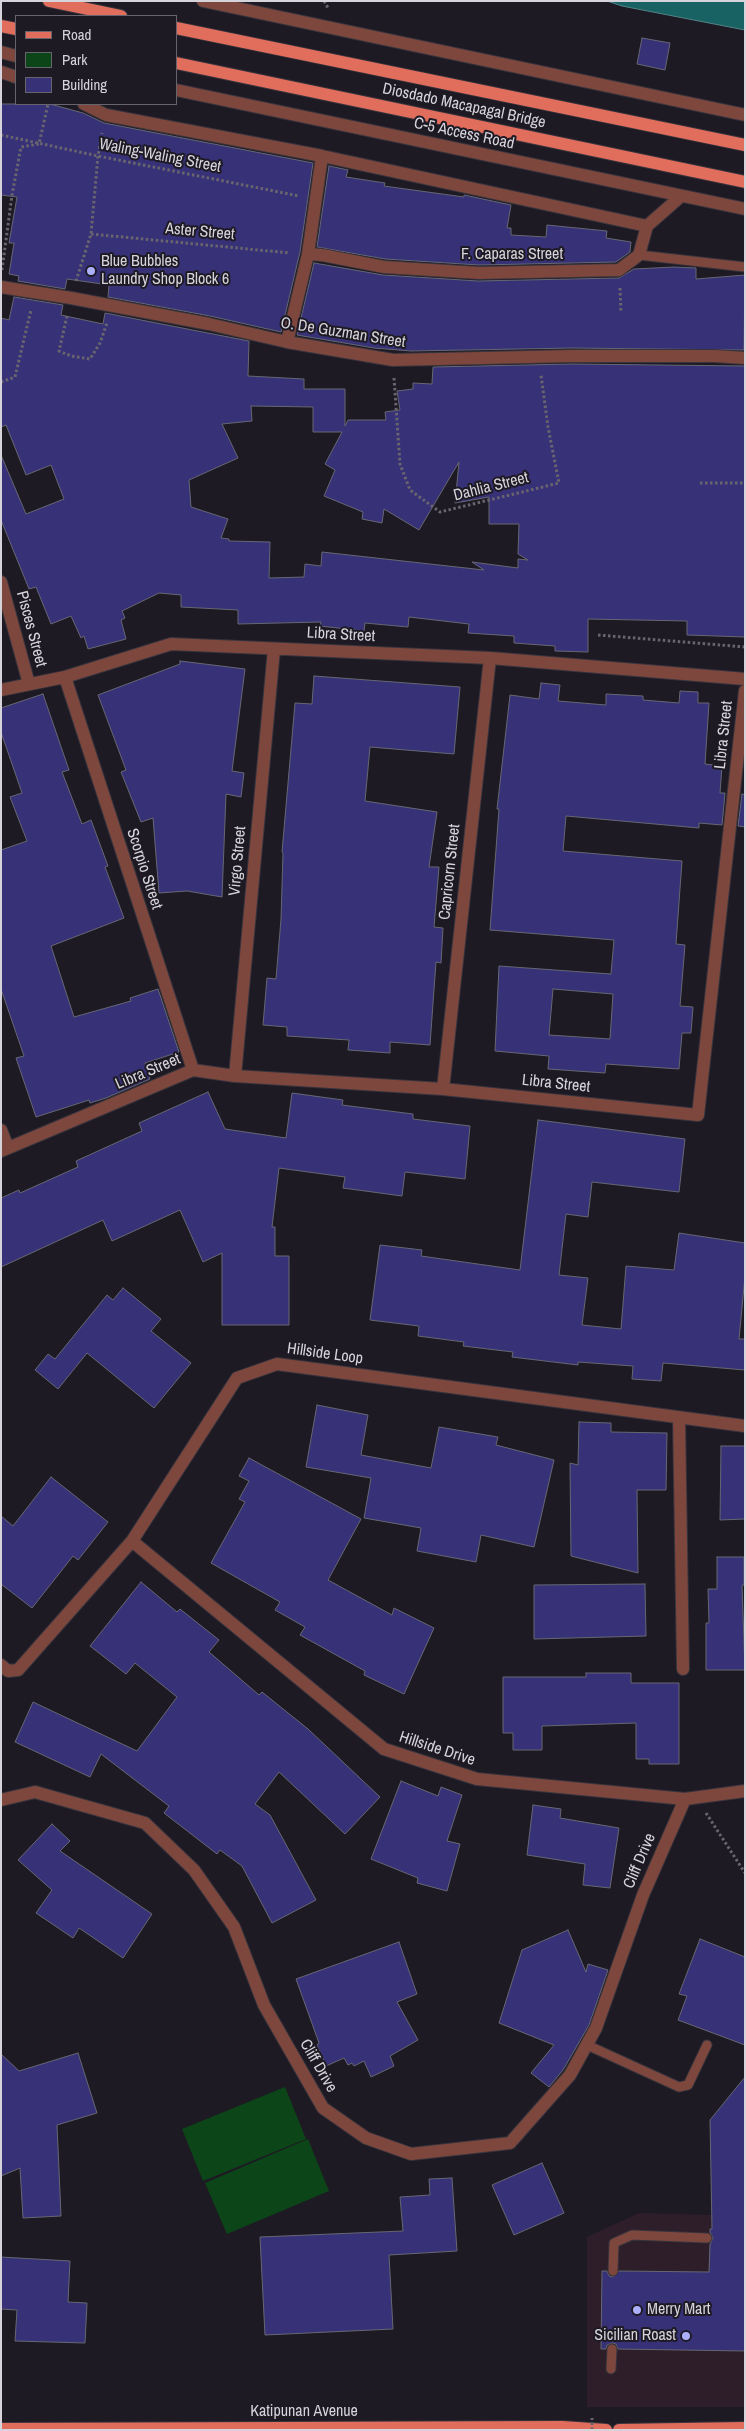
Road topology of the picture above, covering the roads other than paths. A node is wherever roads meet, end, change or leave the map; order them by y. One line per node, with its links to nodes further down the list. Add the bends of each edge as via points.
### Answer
1 (49, 1): 3 (main road)
2 (203, 1): 14 (street)
3 (116, 15)
4 (1, 26): 6 (main road)
5 (178, 28): 15 (main road, Diosdado Macapagal Bridge)
6 (15, 29)
7 (1, 52): 8 (street)
8 (15, 56)
9 (178, 63): 17 (main road, Diosdado Macapagal Bridge)
10 (1, 72): 11 (street)
11 (15, 77)
12 (178, 90): 18 (street, C-5 Access Road)
13 (86, 105): 16 (street, via 106,115)
14 (745, 115)
15 (745, 145)
16 (322, 156): 20 (street); 21 (street)
17 (745, 182)
18 (680, 196): 19 (street, C-5 Access Road); 20 (street)
19 (745, 209)
20 (647, 226): 22 (street)
21 (308, 254): 22 (street, F. Caparas Street, via 384,267 479,273 619,270); 25 (street)
22 (639, 255): 23 (lane)
23 (745, 267)
24 (1, 287): 25 (street, O. De Guzman Street, via 209,324)
25 (287, 342): 26 (street, O. De Guzman Street, via 393,360)
26 (745, 358)
27 (1, 582): 32 (street, Pisces Street)
28 (274, 649): 29 (street, Libra Street); 30 (street, Libra Street, via 172,644); 36 (street, Virgo Street)
29 (490, 658): 31 (street, Libra Street); 37 (street, Capricorn Street)
30 (65, 677): 32 (street, Libra Street); 35 (street, Scorpio Street)
31 (745, 679)
32 (29, 684): 33 (street, Libra Street)
33 (1, 690)
34 (745, 691): 37 (street, Libra Street, via 698,1115)
35 (193, 1070): 36 (street, Libra Street); 39 (street, Libra Street)
36 (235, 1076): 37 (street, Libra Street)
37 (443, 1089)
38 (1, 1130): 39 (street)
39 (4, 1150)
40 (679, 1418): 41 (street, Hillside Loop); 42 (street, Hillside Loop, via 277,1364 237,1378); 44 (street)
41 (745, 1426)
42 (132, 1541): 43 (street, Hillside Loop, via 18,1670 8,1671); 46 (street, Hillside Drive, via 384,1749 476,1779)
43 (1, 1665)
44 (683, 1669)
45 (745, 1792): 46 (street, Hillside Drive)
46 (691, 1799): 48 (street, Cliff Drive, via 643,1895)
47 (1, 1800): 48 (street, Cliff Drive, via 35,1792 145,1823 194,1870 234,1928 264,2005 323,2108 366,2138 411,2154 510,2143 570,2075)
48 (587, 2045): 49 (lane, via 679,2087 688,2085)
49 (707, 2045)
50 (707, 2238): 51 (lane, via 632,2235 614,2243)
51 (613, 2271)
52 (612, 2349): 53 (lane)
53 (611, 2369)
54 (745, 2428): 57 (main road)
55 (1, 2429): 56 (main road, Katipunan Avenue, via 562,2427)
56 (606, 2430)
57 (619, 2430)

